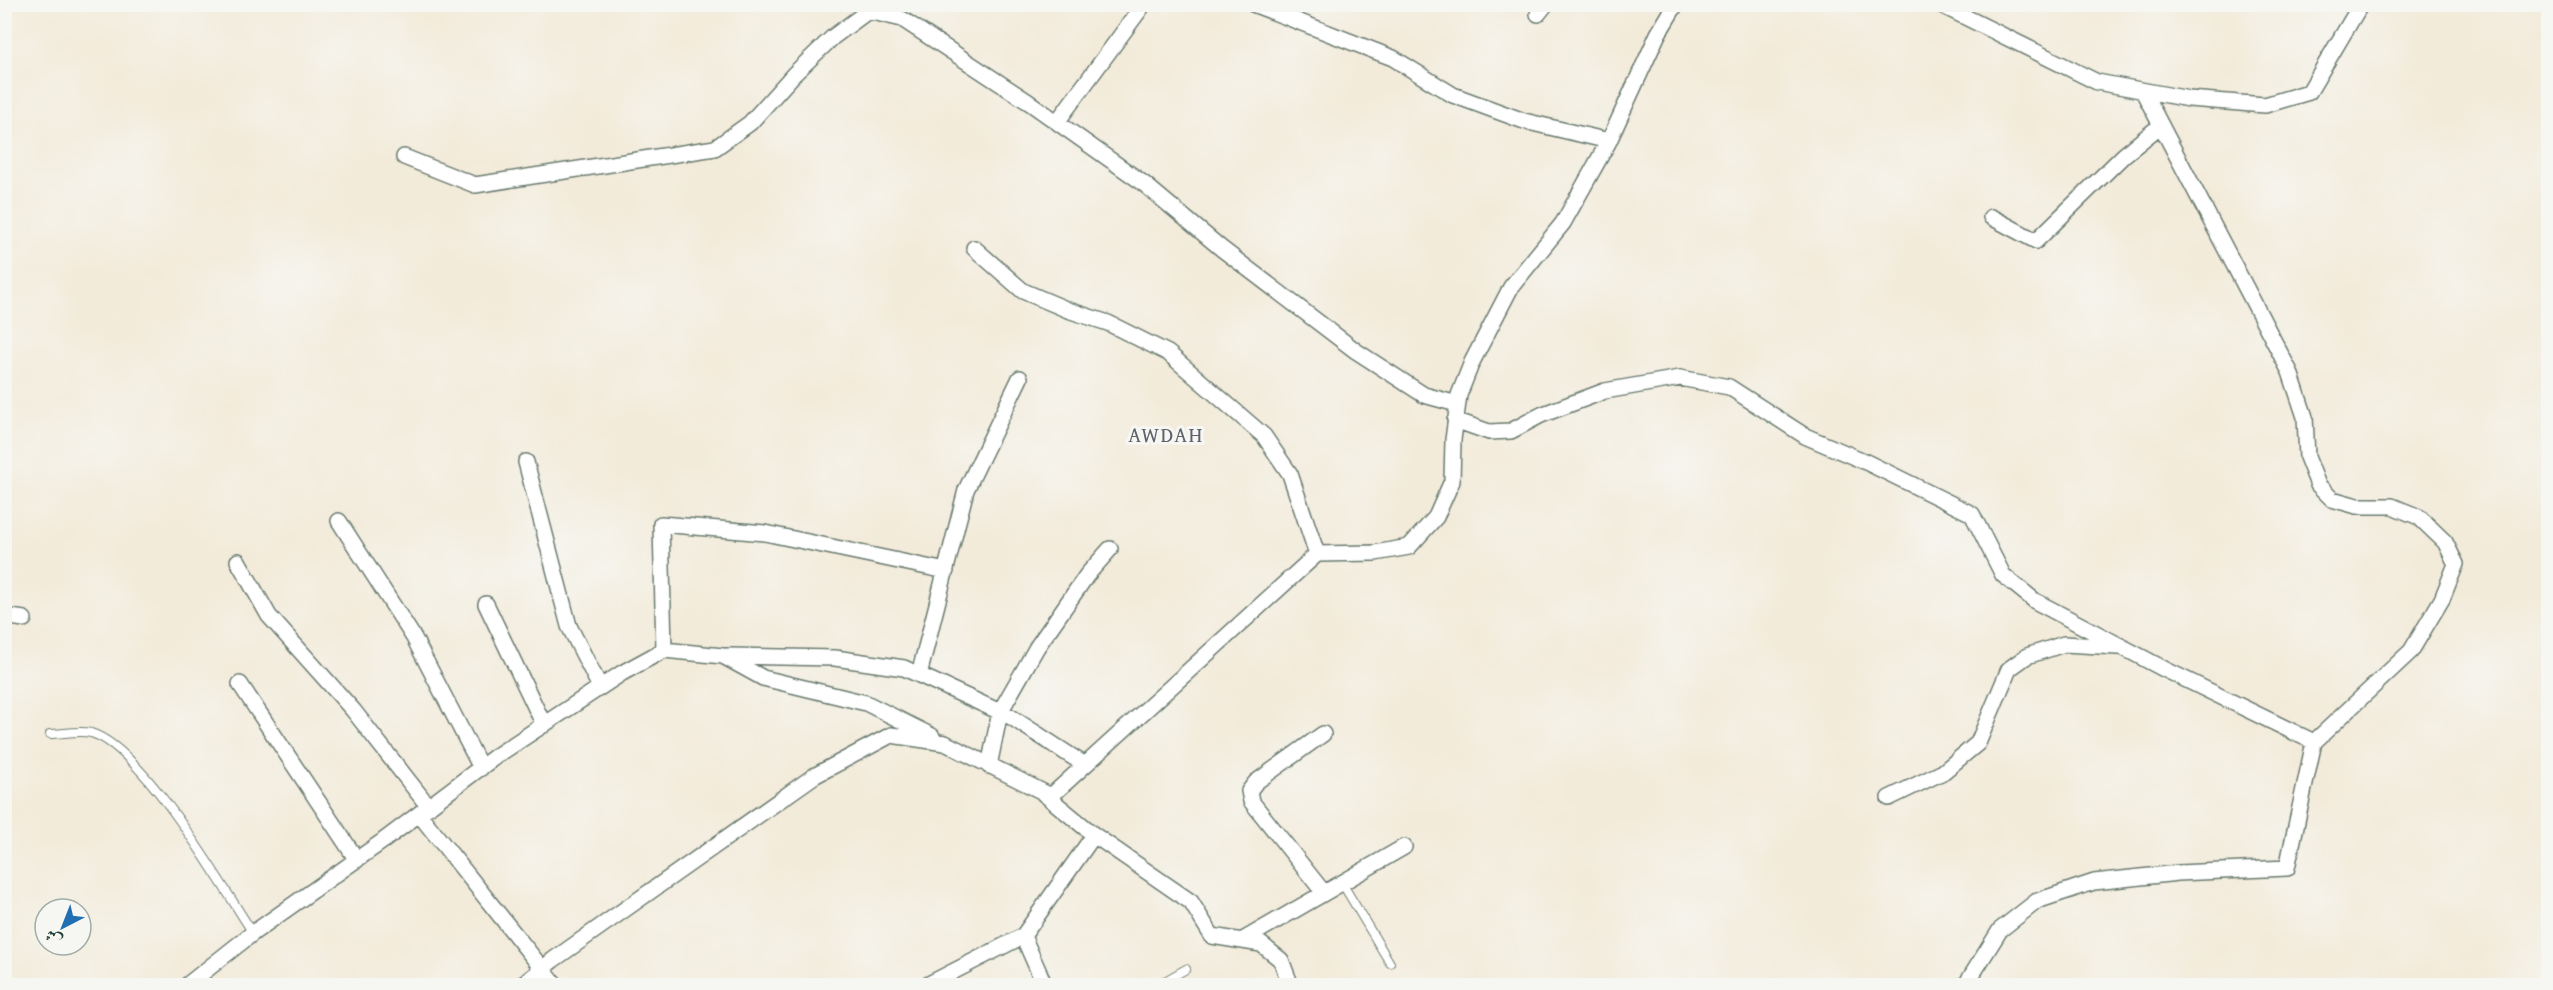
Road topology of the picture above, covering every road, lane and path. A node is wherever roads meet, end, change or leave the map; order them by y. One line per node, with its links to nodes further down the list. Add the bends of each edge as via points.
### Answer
1 (1144, 4): 7 (street)
2 (1253, 4): 9 (street, via 1393,58 1453,95 1524,121)
3 (1677, 4): 9 (street, via 1658,34)
4 (1939, 4): 6 (street, via 2097,82)
5 (2361, 4): 6 (street, via 2309,92 2265,105)
6 (2143, 91): 8 (street)
7 (1057, 122): 10 (street, via 902,19 868,11 794,74 750,123 715,148 475,185); 14 (street, via 1143,183 1356,351 1424,395)
8 (2162, 125): 11 (street, via 2124,155 2036,241); 36 (street, via 2290,372 2305,417 2307,457 2318,485 2332,499 2357,506 2392,506 2419,517 2445,542 2456,564 2442,599 2411,651)
9 (1609, 141): 14 (street, via 1563,223 1511,287 1472,362)
10 (404, 157)
11 (1991, 217)
12 (974, 248): 19 (street, via 1023,291 1108,323 1168,353 1264,436 1290,474)
13 (1020, 378): 21 (street, via 966,490)
14 (1458, 404): 15 (street)
15 (1455, 420): 19 (street, via 1452,481 1436,517 1409,547 1375,553); 25 (street, via 1489,432 1511,430 1605,391 1680,378 1729,387 1805,436 1972,514 2003,575 2035,601)
16 (526, 462): 30 (street, via 569,626)
17 (339, 521): 39 (street, via 414,638)
18 (1110, 549): 31 (street, via 1037,647)
19 (1317, 554): 37 (street)
20 (238, 561): 42 (street, via 269,616 353,710)
21 (946, 572): 26 (street, via 765,533 661,524); 28 (street)
22 (486, 604): 32 (street)
23 (4, 616): 24 (street)
24 (24, 619)
25 (2123, 647): 36 (street); 41 (street, via 2064,644 2027,656 2009,669 1978,743 1943,772)
26 (664, 650): 27 (street); 30 (street)
27 (723, 656): 28 (street, via 835,658 904,668); 35 (street, via 763,678 866,703)
28 (919, 675): 31 (street)
29 (240, 684): 45 (street)
30 (600, 687): 32 (street)
31 (1000, 712): 37 (street); 38 (street)
32 (544, 725): 39 (street)
33 (50, 734): 48 (lane, via 89,732 106,740 135,767 168,803)
34 (1323, 734): 47 (street, via 1249,791 1251,801)
35 (945, 742): 38 (street); 52 (street, via 891,735 814,776)
36 (2314, 742): 61 (street, via 2287,868 2094,882 2037,901 2000,930)
37 (1085, 765): 40 (street, via 1051,796)
38 (989, 766): 40 (street)
39 (481, 768): 42 (street)
40 (1040, 791): 43 (street)
41 (1889, 798)
42 (424, 810): 45 (street); 52 (street)
43 (1094, 835): 49 (street); 50 (street, via 1191,902 1212,936)
44 (1404, 847): 46 (street)
45 (357, 860): 48 (street)
46 (1342, 883): 47 (street); 51 (lane)
47 (1324, 893): 50 (street)
48 (253, 933): 54 (street)
49 (1023, 936): 57 (street); 58 (street)
50 (1243, 940): 60 (street, via 1261,944 1281,960)
51 (1390, 963)
52 (541, 969): 55 (street); 56 (street)
53 (1186, 969): 59 (lane)
54 (186, 986)
55 (521, 986)
56 (556, 986)
57 (925, 986)
58 (1045, 986)
59 (1156, 986)
60 (1291, 986)
61 (1965, 986)

